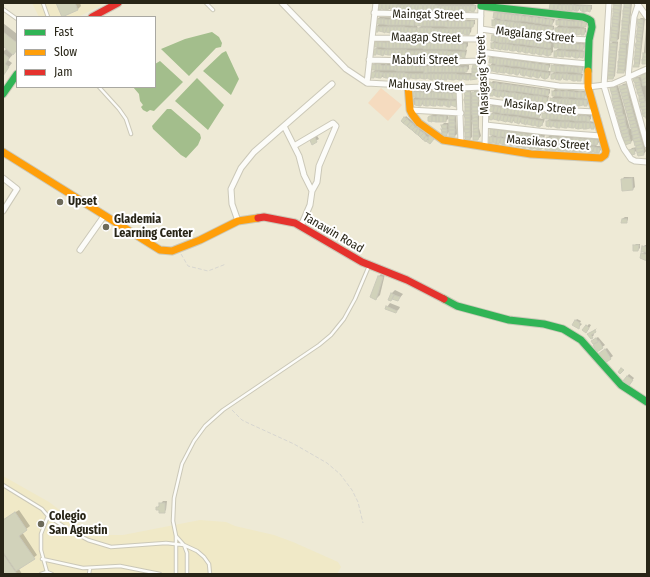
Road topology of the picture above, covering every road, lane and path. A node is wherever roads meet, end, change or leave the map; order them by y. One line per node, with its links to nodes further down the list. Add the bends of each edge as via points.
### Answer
1 (43, 3): 12 (lane)
2 (118, 3): 13 (street)
3 (206, 3): 10 (lane)
4 (282, 3): 29 (street, via 346,69)
5 (376, 3): 11 (street)
6 (609, 3): 32 (street)
7 (481, 4): 14 (street, Masigasig Street); 20 (street, Maasikaso Street, via 583,17 589,19 592,27)
8 (638, 4): 15 (street); 28 (street, via 634,17)
9 (3, 9): 16 (lane)
10 (213, 10)
11 (374, 13): 14 (street, Maingat Street); 18 (street)
12 (48, 16)
13 (94, 16)
14 (481, 16): 17 (street, Masigasig Street)
15 (647, 17)
16 (16, 18)
17 (481, 29): 19 (street, Masigasig Street); 20 (street, Magalang Street, via 536,37)
18 (372, 38): 19 (street, Maagap Street); 22 (street)
19 (480, 39): 21 (street, Masigasig Street)
20 (589, 40): 24 (street, Maasikaso Street)
21 (480, 52): 23 (street, Masigasig Street); 24 (street)
22 (369, 60): 23 (street, Mabuti Street); 29 (street)
23 (482, 61): 27 (street, Masigasig Street)
24 (588, 64): 34 (street, Maasikaso Street)
25 (647, 69): 28 (street)
26 (16, 75): 37 (street)
27 (483, 76): 33 (street, Masigasig Street); 34 (street, via 558,86)
28 (628, 77): 32 (street); 47 (street)
29 (367, 83): 31 (street, Mahusay Street)
30 (332, 84): 43 (street)
31 (408, 86): 36 (street, Mahusay Street); 39 (street)
32 (604, 86): 34 (street); 51 (street, via 624,149 631,159)
33 (484, 87): 36 (street, Mahusay Street); 38 (street, Masigasig Street)
34 (588, 87): 40 (street, Maasikaso Street)
35 (100, 88): 44 (lane, via 126,119)
36 (459, 88): 41 (street)
37 (3, 94)
38 (486, 101): 40 (street, Masikap Street, via 554,110); 42 (street, Masigasig Street)
39 (410, 110): 41 (street); 46 (street, Maasikaso Street, via 419,123 437,137)
40 (594, 112): 45 (street, Maasikaso Street)
41 (461, 113): 46 (street)
42 (486, 125): 45 (street); 49 (street, Masigasig Street)
43 (284, 126): 48 (street); 56 (street, via 254,152 236,176 231,196)
44 (131, 134)
45 (601, 136): 49 (street, Maasikaso Street, via 606,154 601,158 531,154)
46 (461, 143): 49 (street, Maasikaso Street)
47 (647, 145)
48 (294, 146): 53 (street); 53 (street, via 333,123 336,126 319,166 317,182)
49 (485, 147)
50 (3, 152): 55 (street, Tanawin Road)
51 (647, 162)
52 (3, 178): 54 (street, via 17,189)
53 (312, 191): 57 (street, via 310,205)
54 (3, 211)
55 (104, 216): 58 (street, Tanawin Road, via 160,250); 59 (street)
56 (238, 221): 57 (street, Tanawin Road, via 264,217); 58 (street, Tanawin Road)
57 (301, 226): 61 (street, Tanawin Road)
58 (178, 248): 60 (path, via 188,266 208,271)
59 (80, 250)
60 (226, 264)
61 (369, 265): 62 (street, Tanawin Road, via 407,280 457,306 510,320 563,329 581,340 621,385); 63 (lane, via 356,299 331,335)
62 (647, 402)
63 (228, 405): 66 (path, via 242,420 328,463 352,490); 67 (lane, via 199,434 182,464 174,498 173,522)
64 (3, 485): 65 (lane, via 42,509)
65 (48, 516): 68 (lane, via 76,535 104,546); 70 (lane, via 41,534)
66 (363, 523)
67 (176, 536): 68 (lane); 69 (lane)
68 (176, 544): 69 (lane); 77 (lane)
69 (184, 545): 78 (lane, via 187,553); 79 (lane, via 204,557 209,564)
70 (42, 559): 71 (lane); 72 (lane)
71 (90, 568): 75 (lane); 76 (lane, via 120,566)
72 (47, 572): 73 (lane); 74 (lane)
73 (41, 574)
74 (52, 574)
75 (89, 574)
76 (160, 574)
77 (176, 574)
78 (187, 574)
79 (210, 574)

